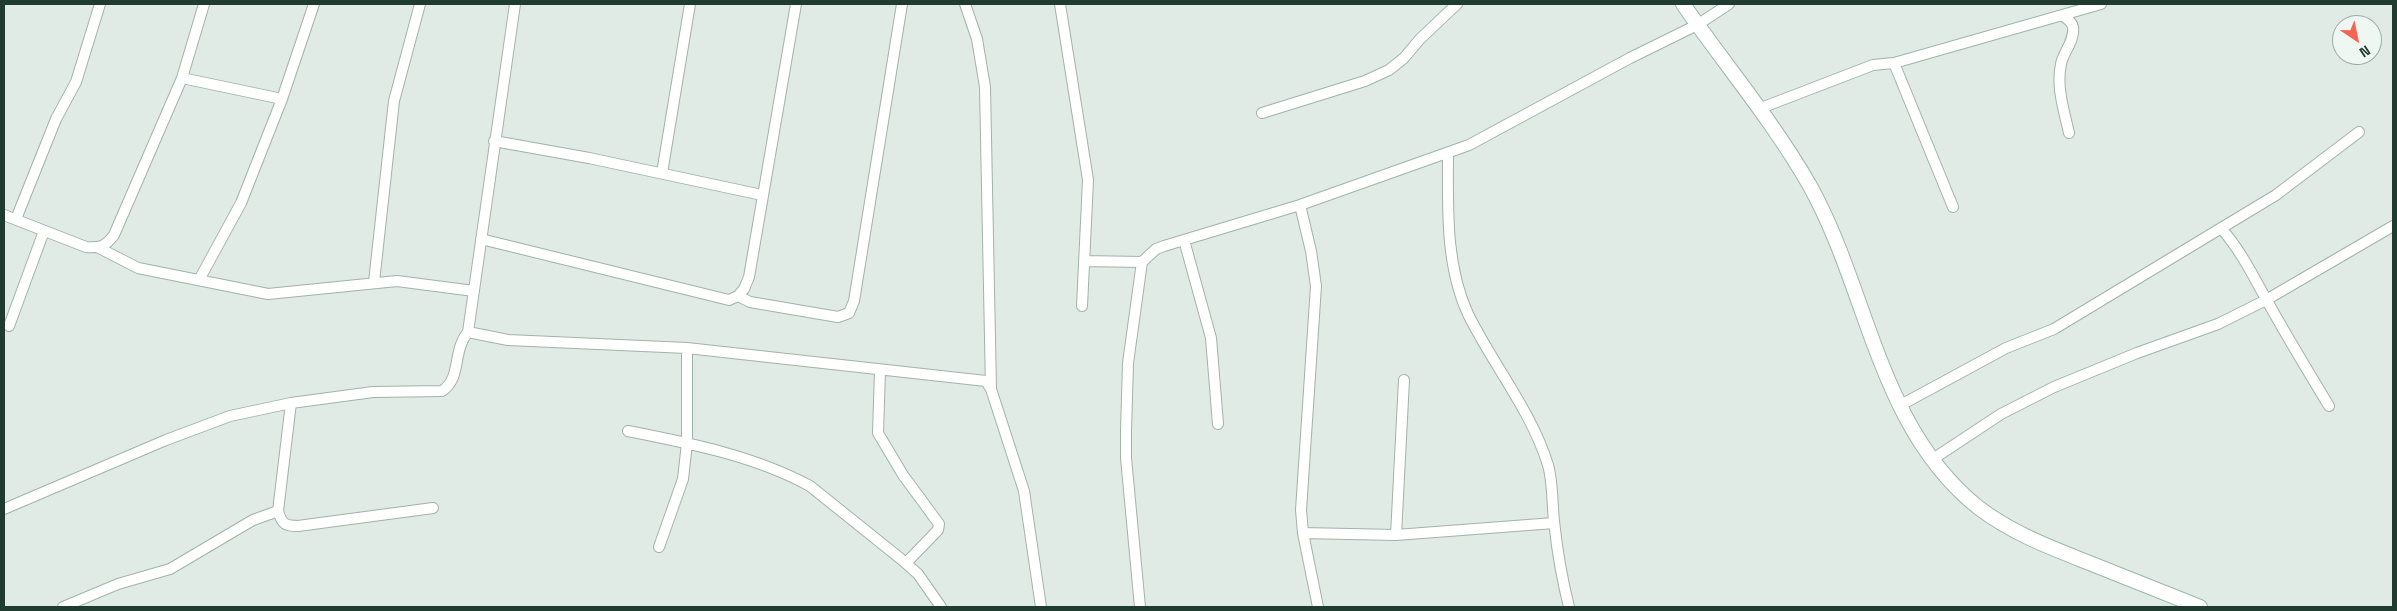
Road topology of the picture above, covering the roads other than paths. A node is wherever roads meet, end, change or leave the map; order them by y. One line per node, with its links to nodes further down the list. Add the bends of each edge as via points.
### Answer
1 (100, 4): 31 (street, via 76,82 56,119)
2 (204, 4): 18 (street)
3 (314, 4): 19 (street)
4 (420, 4): 41 (street, via 394,101)
5 (515, 4): 24 (street)
6 (690, 4): 26 (street)
7 (796, 4): 27 (street)
8 (902, 4): 43 (street, via 854,301 848,313 838,317 750,302)
9 (965, 4): 51 (street, via 977,39 985,87)
10 (1060, 4): 38 (street, via 1088,180)
11 (1457, 4): 21 (street, via 1389,70 1347,87)
12 (1683, 4): 16 (main road)
13 (1729, 4): 16 (street)
14 (2101, 4): 15 (street)
15 (2063, 16): 17 (street); 23 (street, via 2071,21 2073,27 2061,62 2059,86)
16 (1697, 24): 20 (main road); 25 (street, via 1493,134)
17 (1894, 63): 20 (street, via 1873,65); 29 (street)
18 (182, 78): 19 (street); 37 (street, via 114,235)
19 (282, 99): 40 (street, via 241,203)
20 (1760, 108): 53 (main road, via 1810,186 1835,238 1874,348)
21 (1262, 113)
22 (2359, 132): 33 (street, via 2276,195)
23 (2069, 133)
24 (494, 141): 26 (street); 35 (street)
25 (1448, 153): 28 (street); 62 (street, via 1449,223 1458,285 1468,312 1541,445 1549,467)
26 (662, 173): 27 (street)
27 (762, 195): 43 (street, via 748,277)
28 (1300, 205): 36 (street); 63 (street, via 1316,286 1301,510)
29 (1953, 207)
30 (4, 215): 31 (street)
31 (16, 219): 34 (street)
32 (2393, 226): 44 (street)
33 (2221, 228): 44 (street, via 2240,251); 53 (street, via 2054,329 2006,348)
34 (44, 231): 37 (street, via 86,247); 46 (street)
35 (481, 239): 42 (street); 43 (street, via 689,292 729,300)
36 (1184, 240): 39 (street, via 1156,249); 55 (street, via 1210,338)
37 (99, 248): 40 (street, via 138,268)
38 (1084, 261): 39 (street); 45 (street)
39 (1142, 262): 70 (street, via 1128,363 1126,440)
40 (199, 280): 41 (street, via 268,294)
41 (374, 282): 42 (street, via 425,283)
42 (474, 291): 47 (street)
43 (738, 296)
44 (2266, 300): 54 (street); 58 (street, via 2218,324 2054,387 2001,414)
45 (1082, 306)
46 (9, 326)
47 (468, 332): 48 (street, via 508,340); 52 (street, via 460,341 452,381 442,391 373,392)
48 (687, 348): 49 (street); 57 (street)
49 (880, 370): 51 (street, via 983,380); 66 (street, via 878,433 903,475 939,524 938,530)
50 (1404, 380): 64 (street)
51 (991, 389): 69 (street, via 1024,491)
52 (291, 403): 60 (street, via 230,416 175,436); 61 (street)
53 (1899, 406): 58 (main road)
54 (2329, 406)
55 (1218, 424)
56 (628, 431): 57 (street)
57 (687, 443): 65 (street, via 683,479); 66 (street, via 795,477)
58 (1933, 459): 73 (main road, via 1947,478 2004,526)
59 (432, 508): 61 (street, via 298,526 287,526 281,522)
60 (4, 509)
61 (278, 512): 67 (street, via 253,520 170,569 118,584)
62 (1554, 523): 64 (street); 72 (street)
63 (1303, 533): 64 (street); 71 (street)
64 (1396, 535)
65 (659, 546)
66 (906, 563): 68 (street)
67 (67, 606)
68 (941, 607)
69 (1041, 607)
70 (1140, 607)
71 (1318, 607)
72 (1569, 607)
73 (2200, 607)

